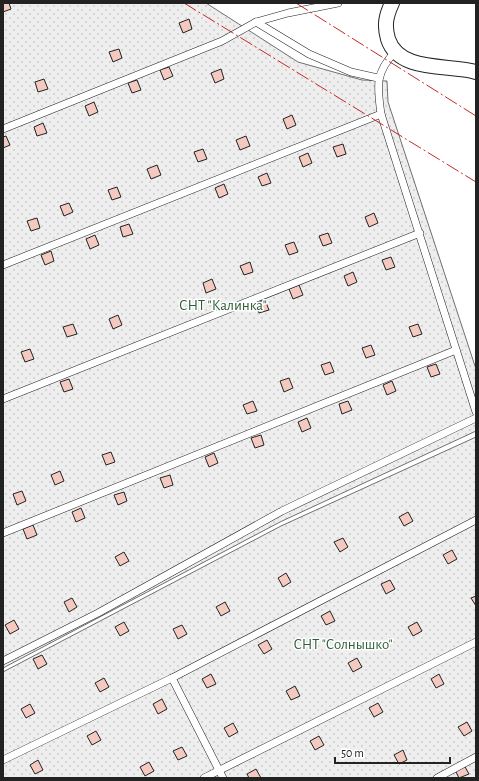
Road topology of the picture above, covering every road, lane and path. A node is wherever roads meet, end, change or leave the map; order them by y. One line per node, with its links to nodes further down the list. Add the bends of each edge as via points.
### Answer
1 (338, 3): 3 (lane)
2 (392, 3): 4 (street, via 386,16 386,31 390,44)
3 (256, 22): 6 (lane, via 309,54 351,72); 8 (lane, via 222,41)
4 (396, 51): 5 (street, via 416,63); 6 (lane, via 386,62)
5 (476, 72)
6 (378, 78): 7 (lane)
7 (382, 114): 9 (lane); 10 (lane)
8 (3, 129)
9 (420, 233): 11 (lane); 12 (lane)
10 (3, 265)
11 (456, 350): 13 (lane); 16 (lane)
12 (3, 399)
13 (476, 412)
14 (476, 418): 18 (lane, via 282,511 98,613)
15 (476, 520): 19 (lane)
16 (3, 533)
17 (476, 642): 22 (lane)
18 (3, 660)
19 (172, 678): 21 (lane); 22 (lane)
20 (476, 757): 25 (lane)
21 (3, 760)
22 (219, 770): 23 (lane); 24 (lane)
23 (204, 778)
24 (223, 778)
25 (437, 778)

